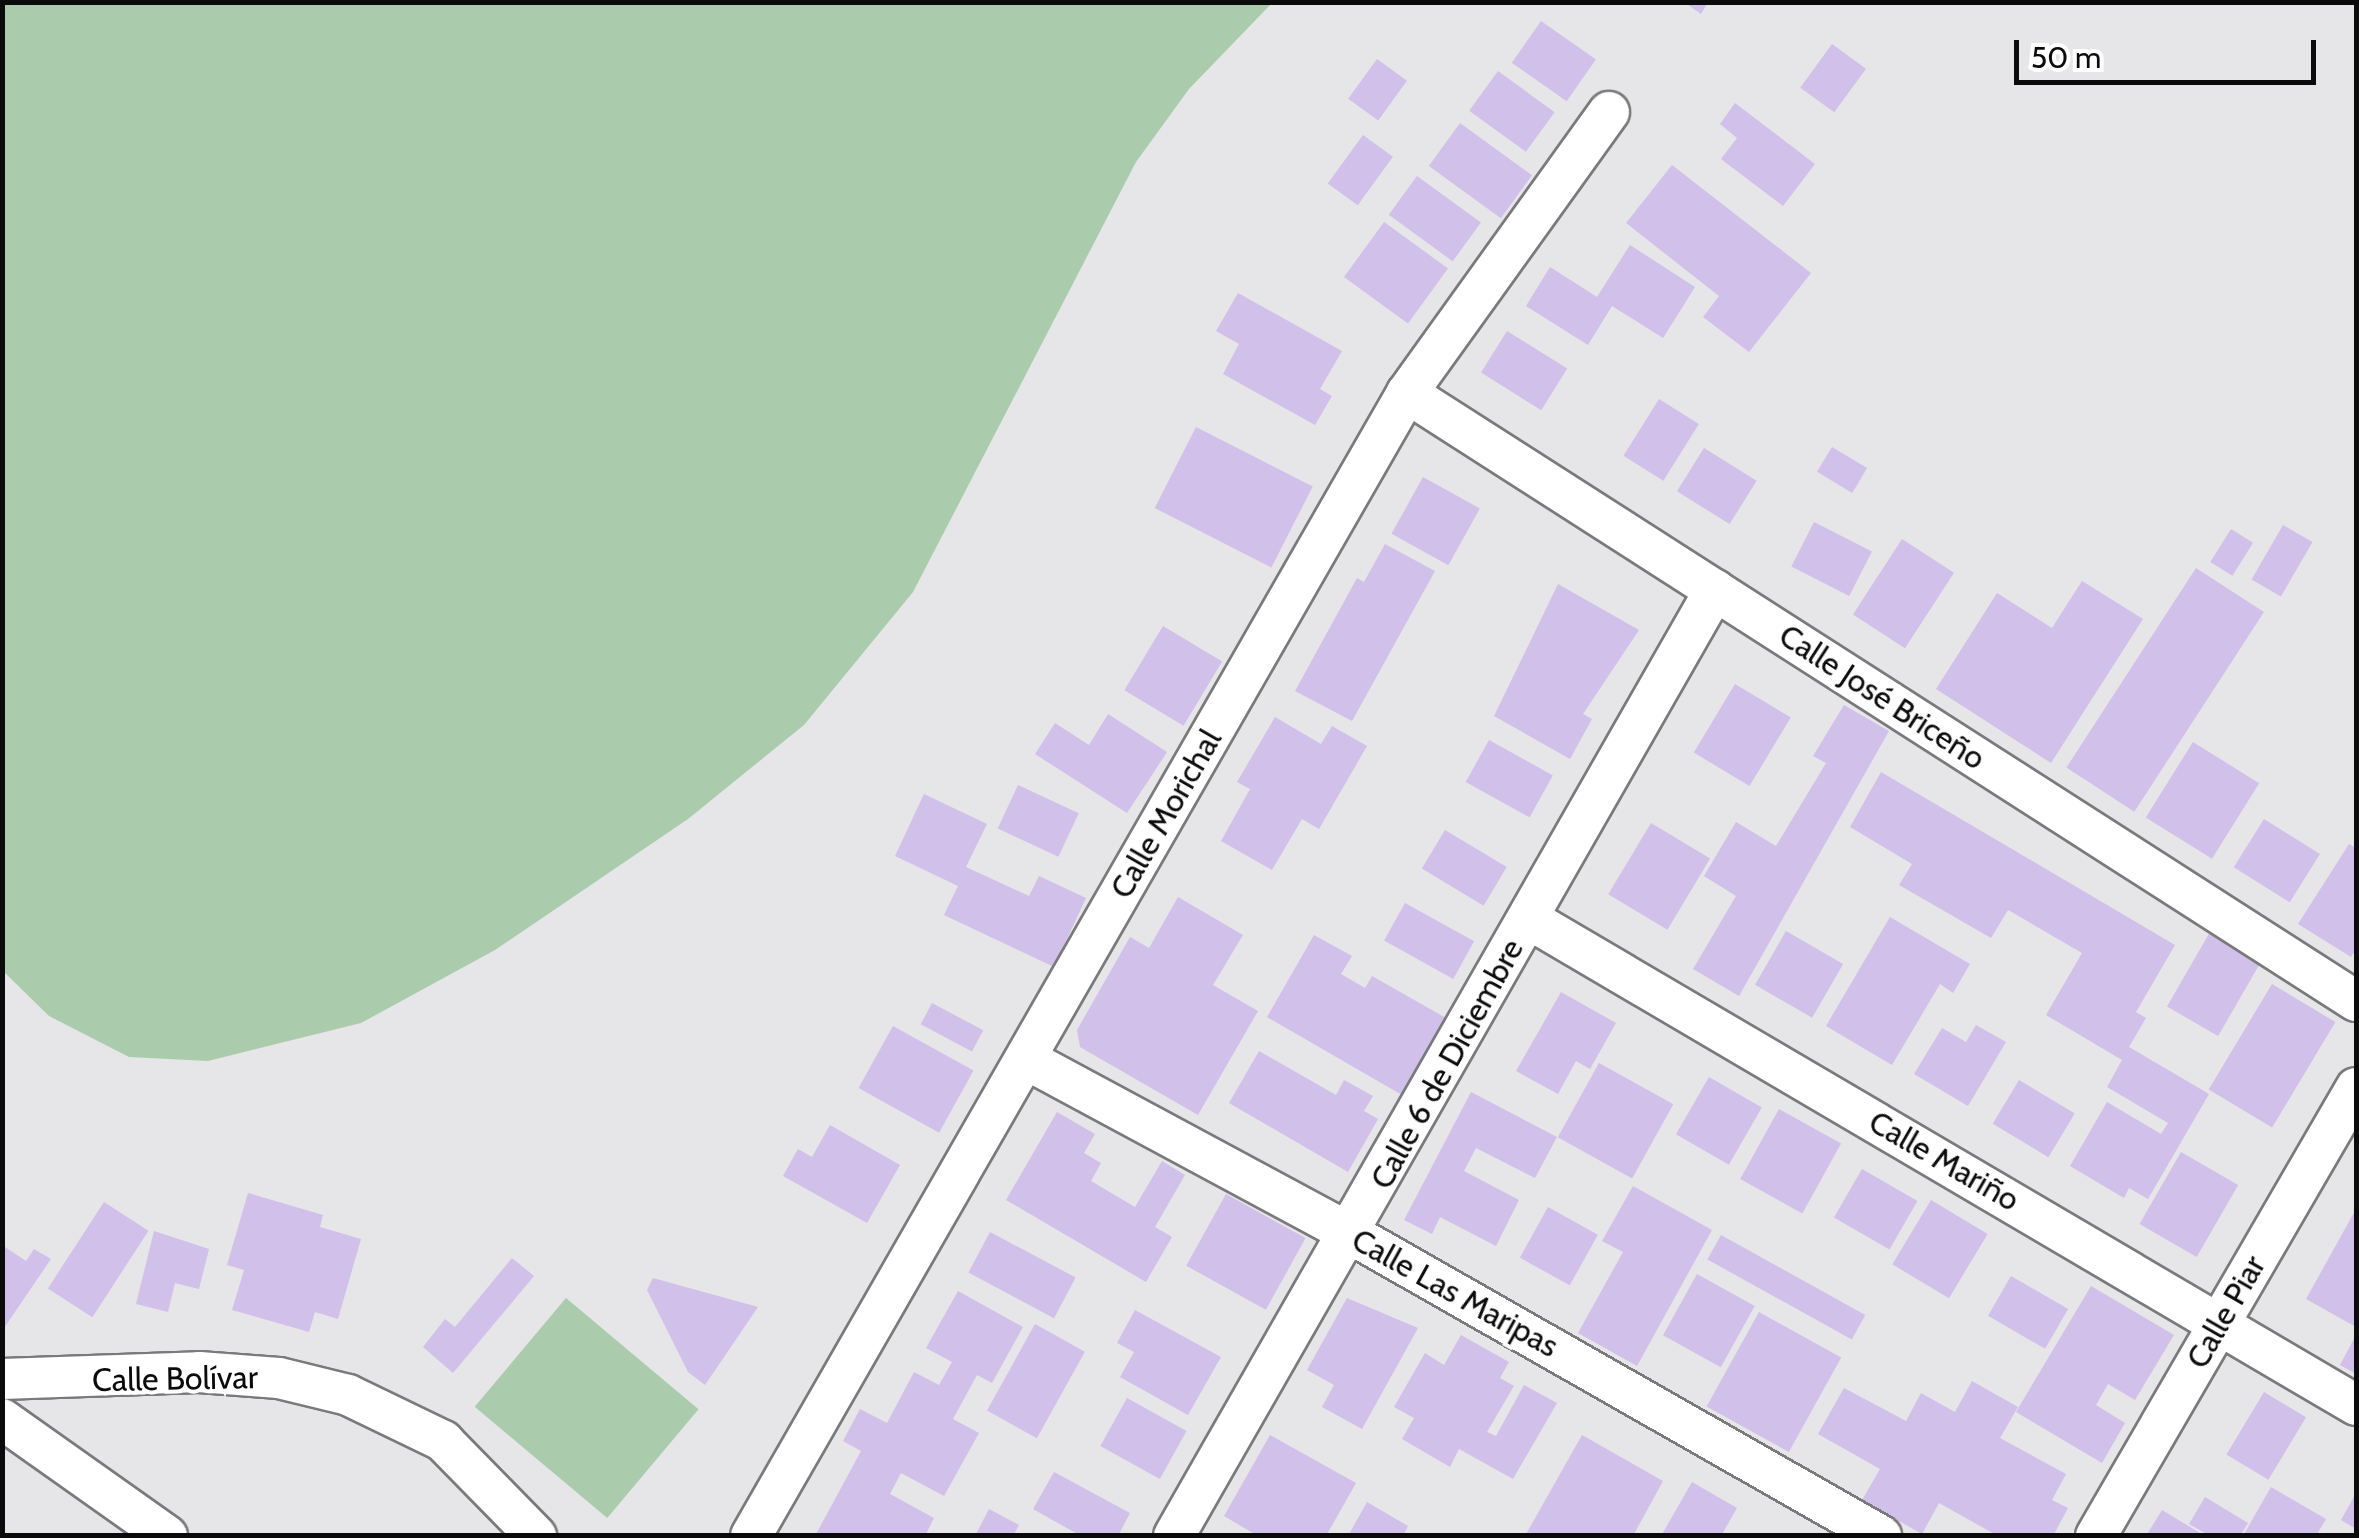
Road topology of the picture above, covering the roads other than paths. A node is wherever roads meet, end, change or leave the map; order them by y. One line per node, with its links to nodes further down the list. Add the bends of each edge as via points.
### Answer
1 (1609, 112): 2 (street, Calle Morichal)
2 (1407, 393): 3 (street, Calle José Briceño); 6 (street, Calle Morichal)
3 (1715, 590): 4 (street, Calle 6 de Diciembre); 5 (street, Calle José Briceño)
4 (1529, 920): 8 (street, Calle 6 de Diciembre); 9 (street, Calle Mariño)
5 (2356, 1000)
6 (1026, 1059): 8 (street, Calle Las Maripas); 15 (street, Calle Morichal)
7 (2356, 1088): 9 (street, Calle Piar)
8 (1351, 1234): 16 (street, Calle 6 de Diciembre); 17 (street, Calle Las Maripas)
9 (2220, 1322): 11 (street, Calle Mariño); 18 (street, Calle Piar)
10 (2, 1379): 14 (street, Calle Bolívar, via 200,1372 279,1378 348,1395 443,1441)
11 (2356, 1405)
12 (2, 1419): 13 (street)
13 (167, 1536)
14 (536, 1536)
15 (751, 1536)
16 (1174, 1536)
17 (1881, 1536)
18 (2096, 1536)

